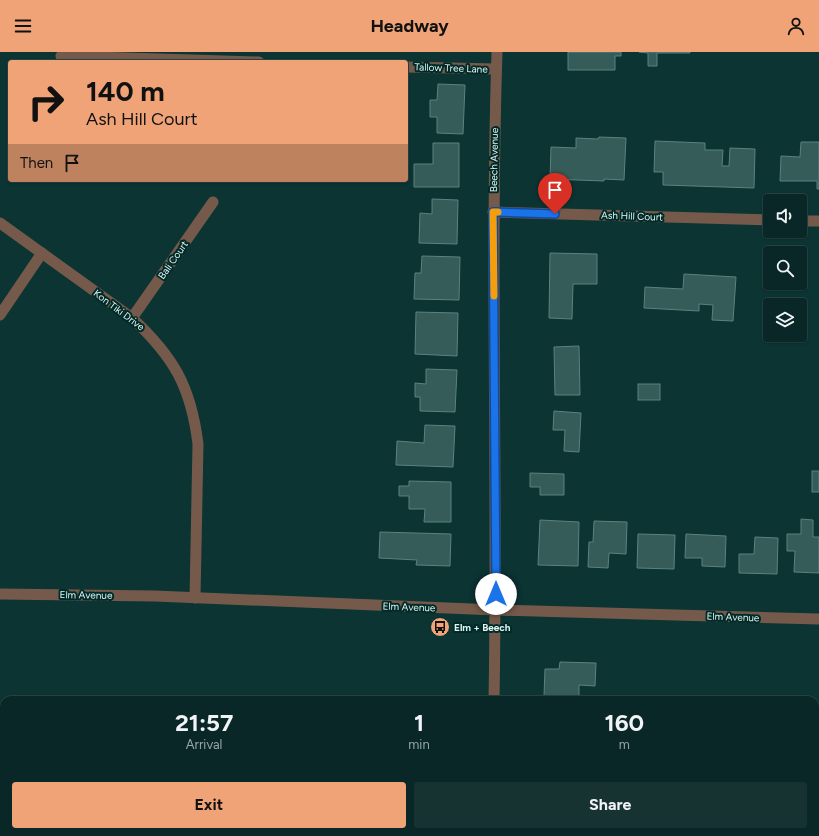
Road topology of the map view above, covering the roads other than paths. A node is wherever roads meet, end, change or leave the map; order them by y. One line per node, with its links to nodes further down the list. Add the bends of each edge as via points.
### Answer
1 (497, 52): 5 (street, Beech Avenue)
2 (61, 56): 3 (street)
3 (193, 60)
4 (408, 66): 5 (street, Tallow Tree Lane)
5 (496, 69): 7 (street, Beech Avenue)
6 (213, 202): 14 (street, Bali Court)
7 (493, 212): 8 (street, Ash Hill Court); 17 (street, Beech Avenue)
8 (763, 220)
9 (807, 221): 10 (street)
10 (819, 221)
11 (0, 223): 12 (street, Kon Tiki Drive)
12 (42, 253): 13 (street); 14 (street, Kon Tiki Drive)
13 (0, 315)
14 (132, 318): 16 (street, Kon Tiki Drive, via 151,335 179,374 189,396 195,420 198,456)
15 (0, 594): 16 (street, Elm Avenue)
16 (195, 598): 17 (street, Elm Avenue)
17 (496, 610): 18 (street, Elm Avenue); 19 (street, Beech Avenue)
18 (819, 619)
19 (494, 696)

